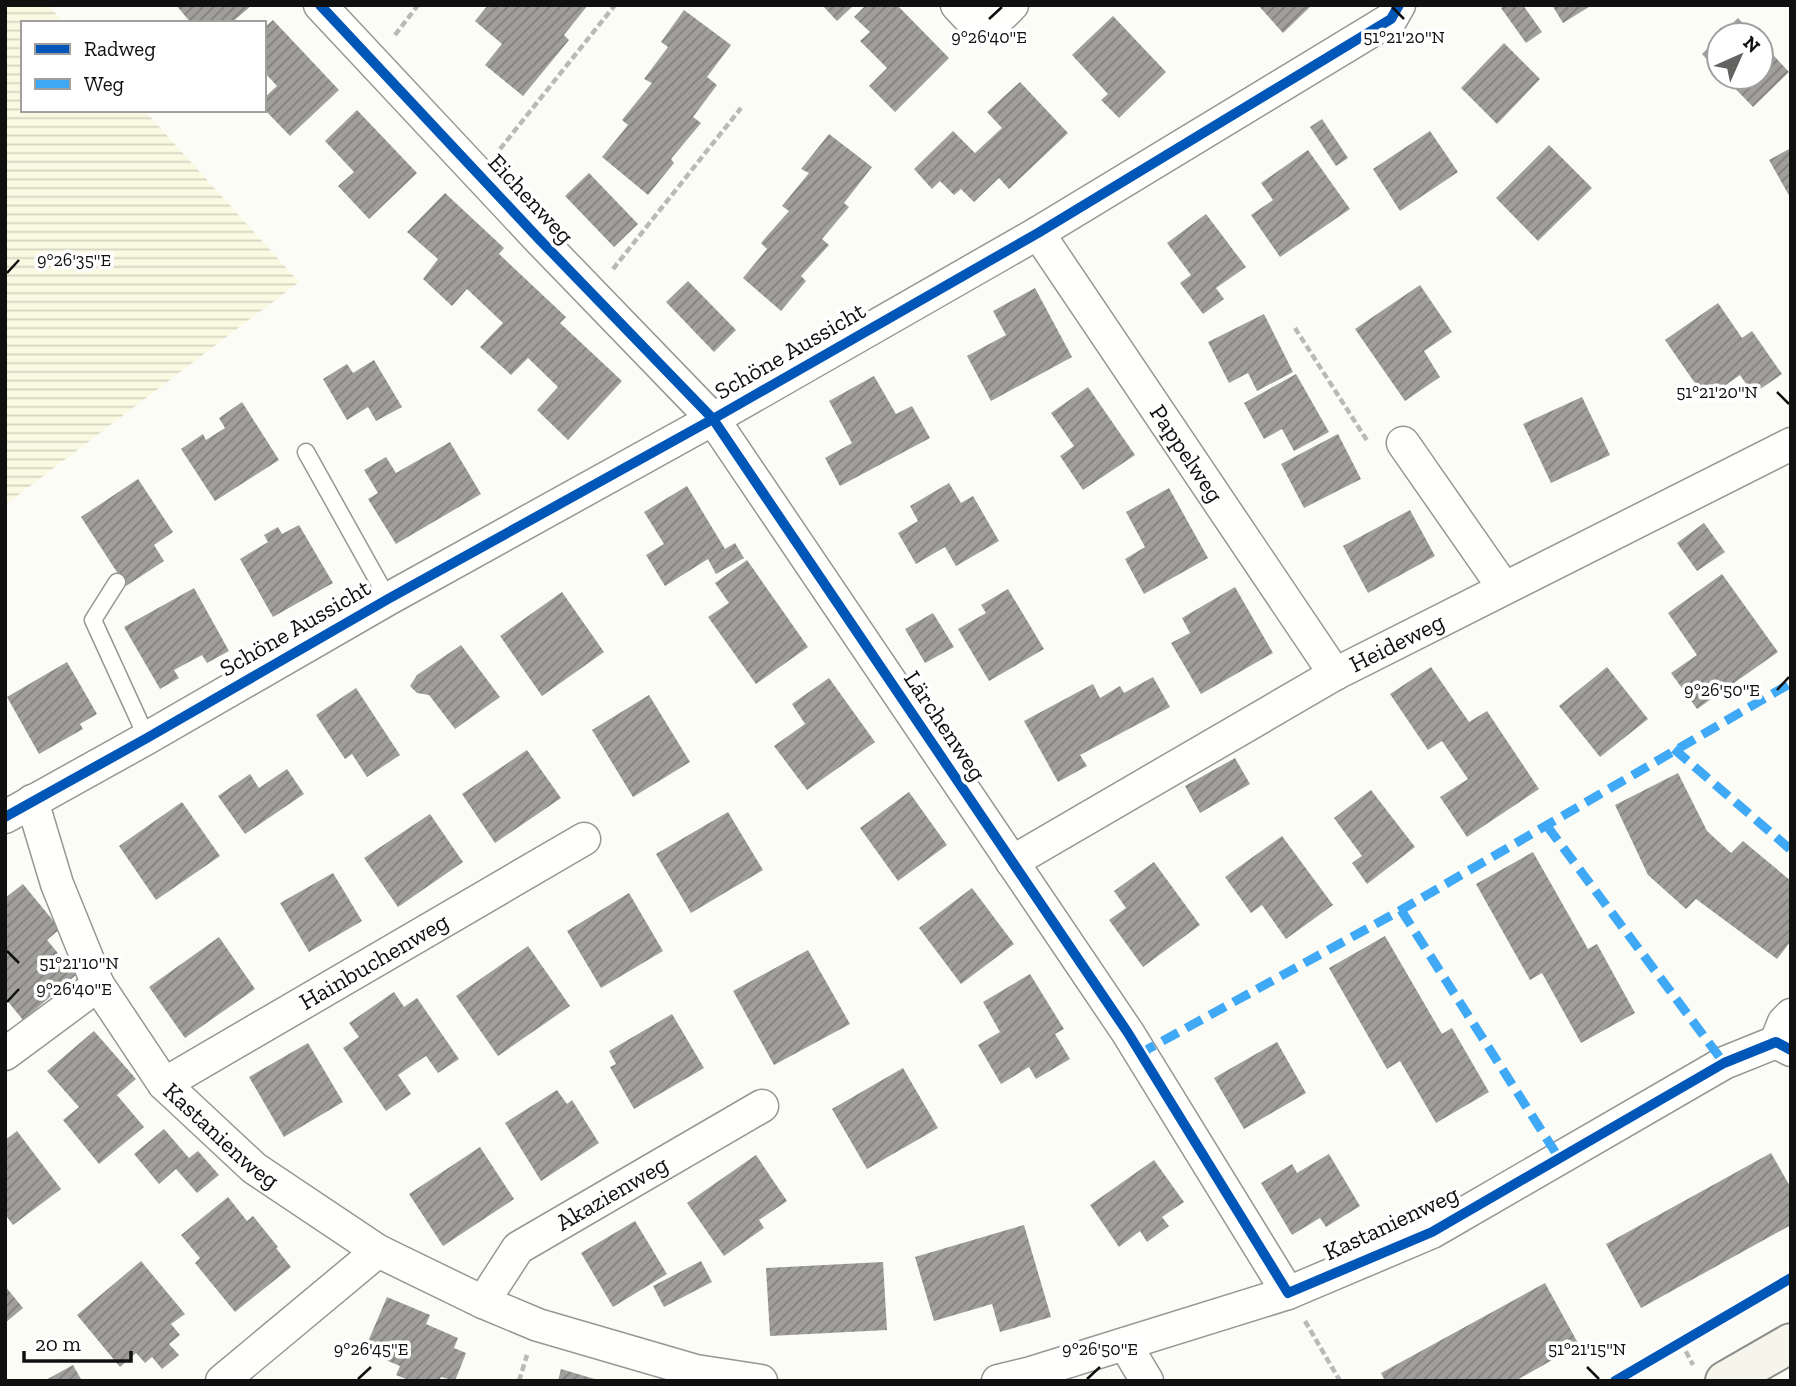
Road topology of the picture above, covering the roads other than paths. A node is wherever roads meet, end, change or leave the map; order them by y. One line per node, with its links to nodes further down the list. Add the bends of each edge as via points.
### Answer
1 (320, 5): 6 (street, Eichenweg)
2 (957, 5): 3 (street, via 971,20 1001,16)
3 (1012, 5)
4 (1399, 5): 5 (street, Schöne Aussicht, via 1391,19)
5 (1038, 233): 6 (street, Schöne Aussicht); 13 (street, Pappelweg)
6 (713, 419): 12 (street, Schöne Aussicht); 17 (street, Lärchenweg)
7 (1404, 443): 11 (street)
8 (1791, 444): 11 (street, Heideweg)
9 (306, 452): 12 (lane)
10 (117, 582): 14 (lane, via 93,620)
11 (1504, 588): 13 (street, Heideweg)
12 (388, 599): 14 (street, Schöne Aussicht)
13 (1335, 674): 17 (street, Heideweg)
14 (148, 738): 15 (street, Schöne Aussicht)
15 (18, 809): 18 (street, Kastanienweg, via 57,884)
16 (584, 839): 22 (street, Hainbuchenweg)
17 (1012, 862): 25 (street, Lärchenweg, via 1128,1033)
18 (98, 985): 21 (street); 22 (street, Kastanienweg)
19 (1791, 1015): 20 (street, Kastanienweg, via 1784,1023)
20 (1783, 1046): 25 (street, Kastanienweg, via 1724,1063 1432,1232)
21 (5, 1054)
22 (164, 1084): 24 (street, Kastanienweg, via 254,1168)
23 (762, 1106): 26 (street, Akazienweg, via 519,1248)
24 (378, 1251): 26 (street, Kastanienweg); 30 (street)
25 (1288, 1293): 28 (street, Kastanienweg)
26 (483, 1303): 29 (street, Kastanienweg)
27 (1791, 1343): 34 (main road)
28 (1125, 1344): 32 (street, Kastanienweg); 33 (street)
29 (695, 1376): 31 (street, Kastanienweg)
30 (222, 1381)
31 (761, 1381)
32 (998, 1381)
33 (1147, 1381)
34 (1725, 1381)

